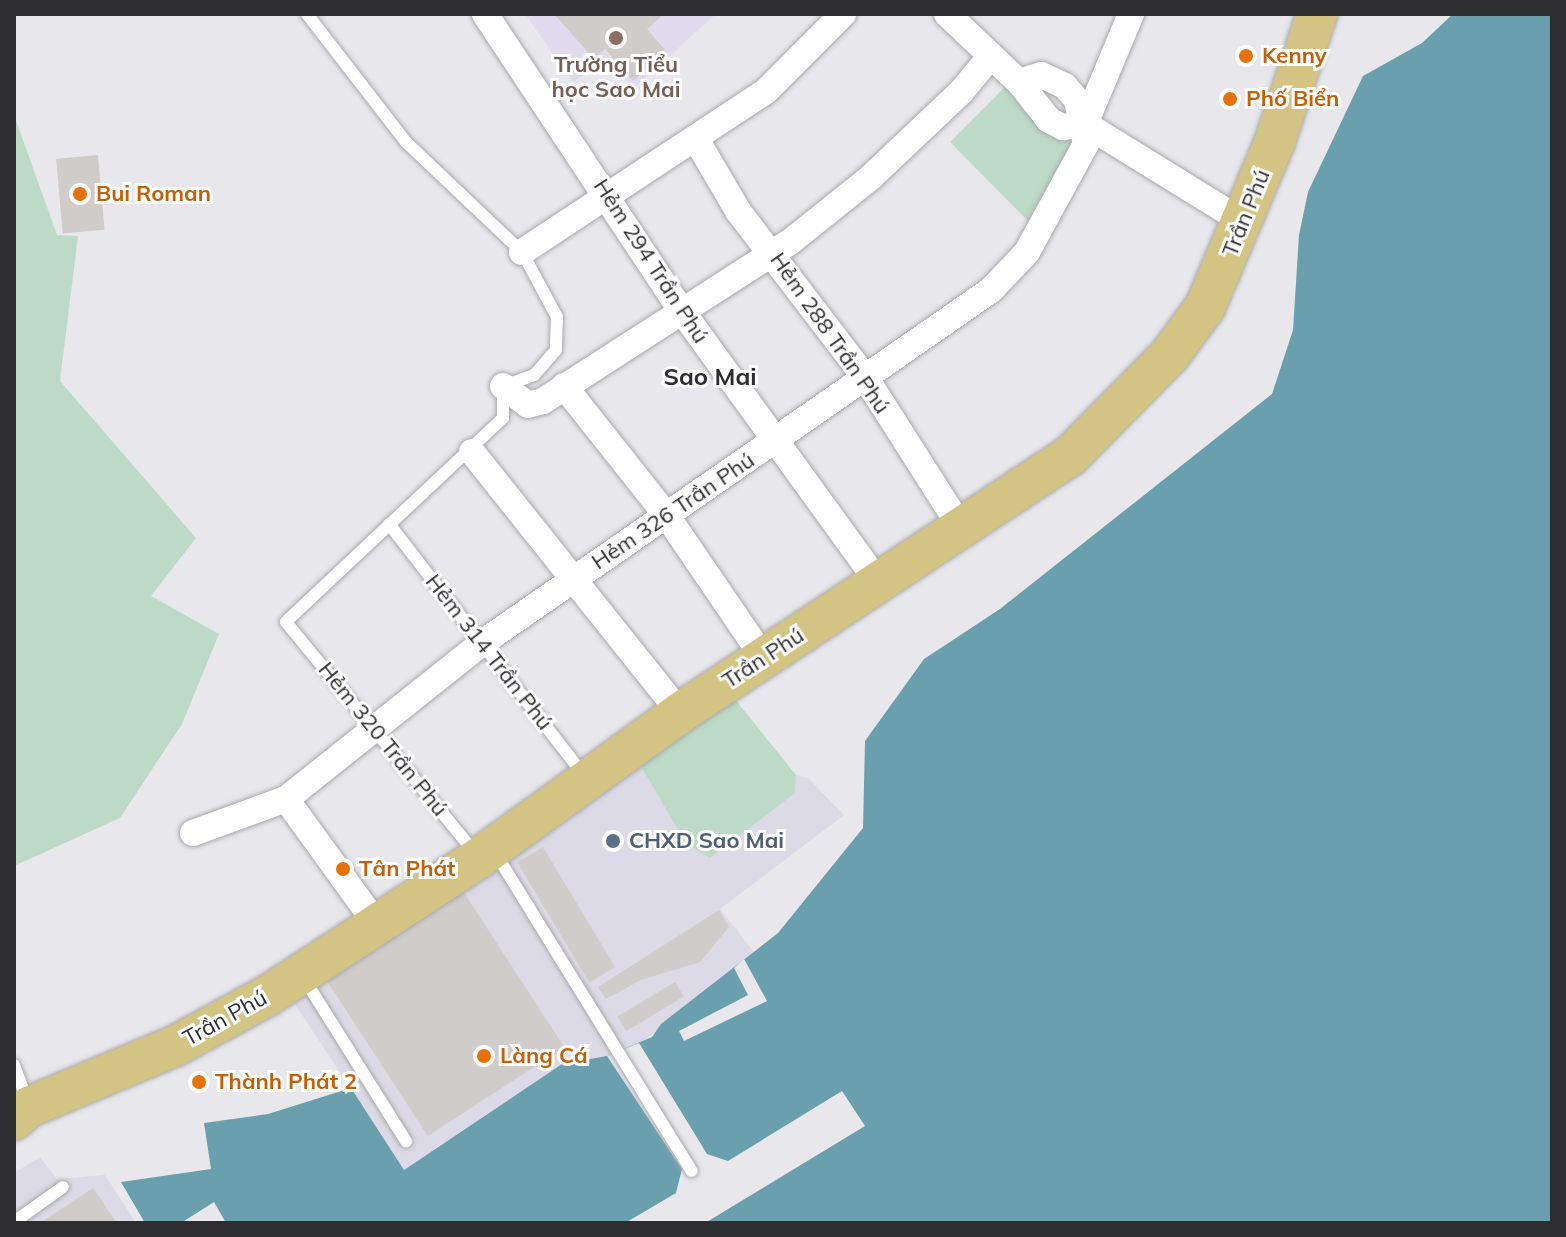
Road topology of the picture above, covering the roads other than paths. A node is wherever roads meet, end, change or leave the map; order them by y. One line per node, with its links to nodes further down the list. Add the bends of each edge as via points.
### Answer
1 (307, 14): 13 (lane, via 406,142)
2 (485, 14): 11 (street, Hẻm 294 Trần Phú)
3 (843, 14): 10 (street, via 766,91)
4 (947, 14): 7 (street)
5 (1131, 14): 9 (street, Hẻm 326 Trần Phú)
6 (1317, 14): 12 (main road, Trần Phú)
7 (990, 57): 8 (street); 14 (street, via 961,92 871,177)
8 (1019, 82): 9 (street, via 1049,120 1063,127); 9 (street, via 1041,75 1065,86 1077,100)
9 (1085, 124): 12 (street); 16 (street, Hẻm 326 Trần Phú, via 1086,144 1076,167 1013,268 991,290)
10 (696, 139): 11 (street); 14 (street, Hẻm 288 Trần Phú, via 738,211)
11 (607, 195): 13 (street); 15 (street, Hẻm 294 Trần Phú)
12 (1242, 221): 23 (main road, Trần Phú, via 1205,307 1169,356 1070,456)
13 (522, 252): 17 (lane, via 554,305 556,350 534,375)
14 (774, 252): 15 (street); 16 (street, Hẻm 288 Trần Phú)
15 (681, 310): 18 (street); 19 (street, Hẻm 294 Trần Phú)
16 (865, 377): 19 (street, Hẻm 326 Trần Phú); 23 (street, Hẻm 288 Trần Phú)
17 (503, 386): 18 (street, via 528,405); 20 (lane, via 503,418)
18 (564, 386): 21 (street)
19 (775, 442): 21 (street, Hẻm 326 Trần Phú); 25 (street, Hẻm 294 Trần Phú)
20 (472, 452): 22 (lane); 24 (street)
21 (667, 516): 24 (street, Hẻm 326 Trần Phú); 27 (street)
22 (389, 524): 26 (lane, Hẻm 314 Trần Phú); 29 (lane, Hẻm 320 Trần Phú, via 286,622)
23 (962, 529): 25 (main road, Trần Phú)
24 (574, 577): 26 (street, Hẻm 326 Trần Phú); 28 (street)
25 (878, 582): 27 (main road, Trần Phú)
26 (482, 643): 29 (street, Hẻm 326 Trần Phú); 30 (lane, Hẻm 314 Trần Phú)
27 (764, 658): 28 (main road, Trần Phú)
28 (680, 713): 30 (main road, Trần Phú)
29 (375, 727): 31 (street, Hẻm 326 Trần Phú); 33 (lane, Hẻm 320 Trần Phú)
30 (588, 781): 33 (main road, Trần Phú)
31 (286, 799): 32 (street, Hẻm 326 Trần Phú); 34 (street)
32 (193, 833)
33 (486, 853): 34 (main road, Trần Phú); 39 (lane, Hẻm 320 Trần Phú)
34 (378, 926): 35 (main road, Trần Phú)
35 (301, 974): 37 (main road, Trần Phú, via 223,1023); 38 (lane)
36 (14, 1065): 37 (lane)
37 (22, 1113)
38 (406, 1141)
39 (692, 1171)
40 (63, 1187): 41 (lane)
41 (14, 1222)

